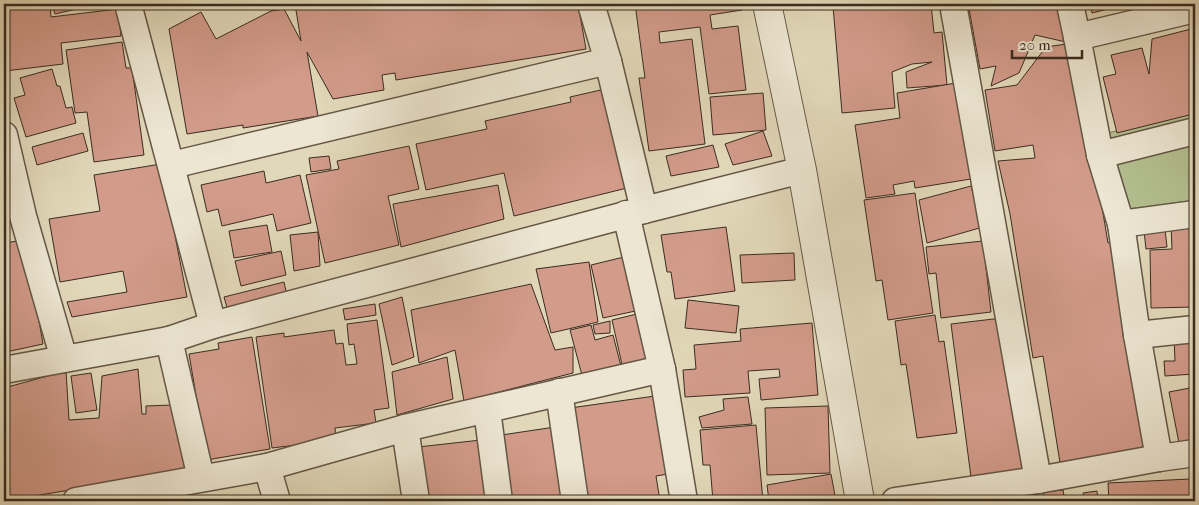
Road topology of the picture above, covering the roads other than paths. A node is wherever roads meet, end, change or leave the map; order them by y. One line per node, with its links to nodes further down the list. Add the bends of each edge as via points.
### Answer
1 (128, 4): 12 (street)
2 (592, 4): 8 (street)
3 (767, 4): 13 (street)
4 (953, 4): 32 (street)
5 (1070, 4): 7 (street)
6 (1195, 9): 7 (street)
7 (1077, 36): 11 (street)
8 (608, 61): 12 (street); 14 (street)
9 (1195, 131): 11 (street)
10 (4, 135): 16 (street)
11 (1100, 155): 17 (street)
12 (172, 165): 18 (street)
13 (802, 170): 14 (street); 39 (street)
14 (635, 212): 18 (street); 23 (street)
15 (1195, 214): 17 (street)
16 (13, 218): 22 (street)
17 (1121, 224): 20 (street)
18 (213, 325): 21 (street)
19 (1195, 329): 20 (street)
20 (1137, 335): 29 (street)
21 (169, 340): 22 (street); 31 (street)
22 (64, 359): 24 (street)
23 (662, 369): 25 (street); 38 (street)
24 (4, 370)
25 (559, 392): 26 (street); 37 (street)
26 (487, 410): 27 (street); 36 (street)
27 (405, 428): 30 (street); 35 (street)
28 (1195, 453): 29 (street)
29 (1159, 458): 32 (street)
30 (267, 467): 31 (street); 34 (street)
31 (201, 478): 33 (street)
32 (1038, 480): 40 (street)
33 (76, 501)
34 (277, 501)
35 (416, 501)
36 (499, 501)
37 (575, 501)
38 (684, 501)
39 (860, 501)
40 (895, 501)

